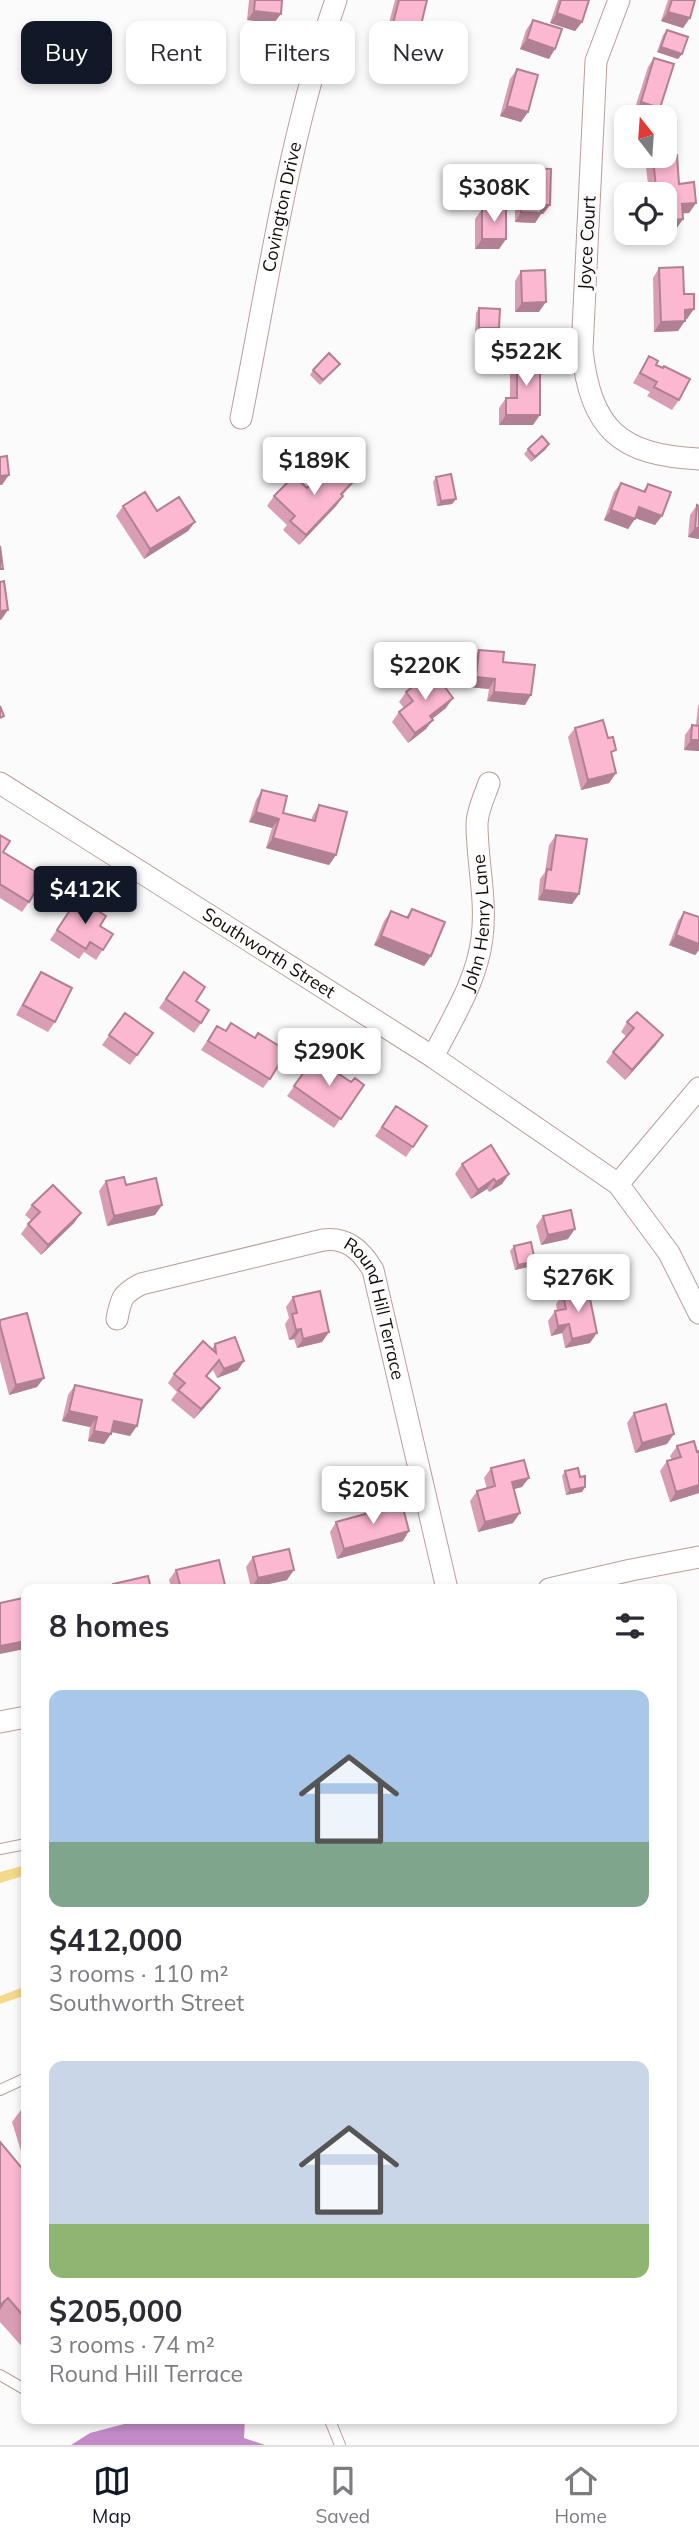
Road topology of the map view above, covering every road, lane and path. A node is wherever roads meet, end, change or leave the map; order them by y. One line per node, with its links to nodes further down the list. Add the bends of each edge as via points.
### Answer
1 (336, 0): 3 (street, Covington Drive, via 299,128)
2 (619, 0): 4 (street, Joyce Court, via 596,61 582,350 585,375 601,418 617,436 649,453)
3 (241, 418)
4 (699, 458)
5 (0, 783): 7 (street, Southworth Street)
6 (489, 783): 7 (street, John Henry Lane, via 477,821 483,912 478,958)
7 (433, 1057): 9 (street, Southworth Street)
8 (699, 1088): 9 (street)
9 (618, 1184): 10 (street, Southworth Street, via 669,1253)
10 (699, 1313)
11 (117, 1318): 13 (street, Round Hill Terrace, via 120,1300 141,1284 323,1240 344,1240 356,1248 373,1270)
12 (699, 1558): 14 (street)
13 (446, 1584)
14 (571, 1584)
15 (21, 1718): 16 (street)
16 (0, 1722)
17 (21, 1844): 18 (lane)
18 (0, 1849)
19 (21, 2080): 20 (lane)
20 (0, 2090)
21 (0, 2375): 22 (lane)
22 (21, 2387)
23 (332, 2424): 24 (lane)
24 (340, 2445)

